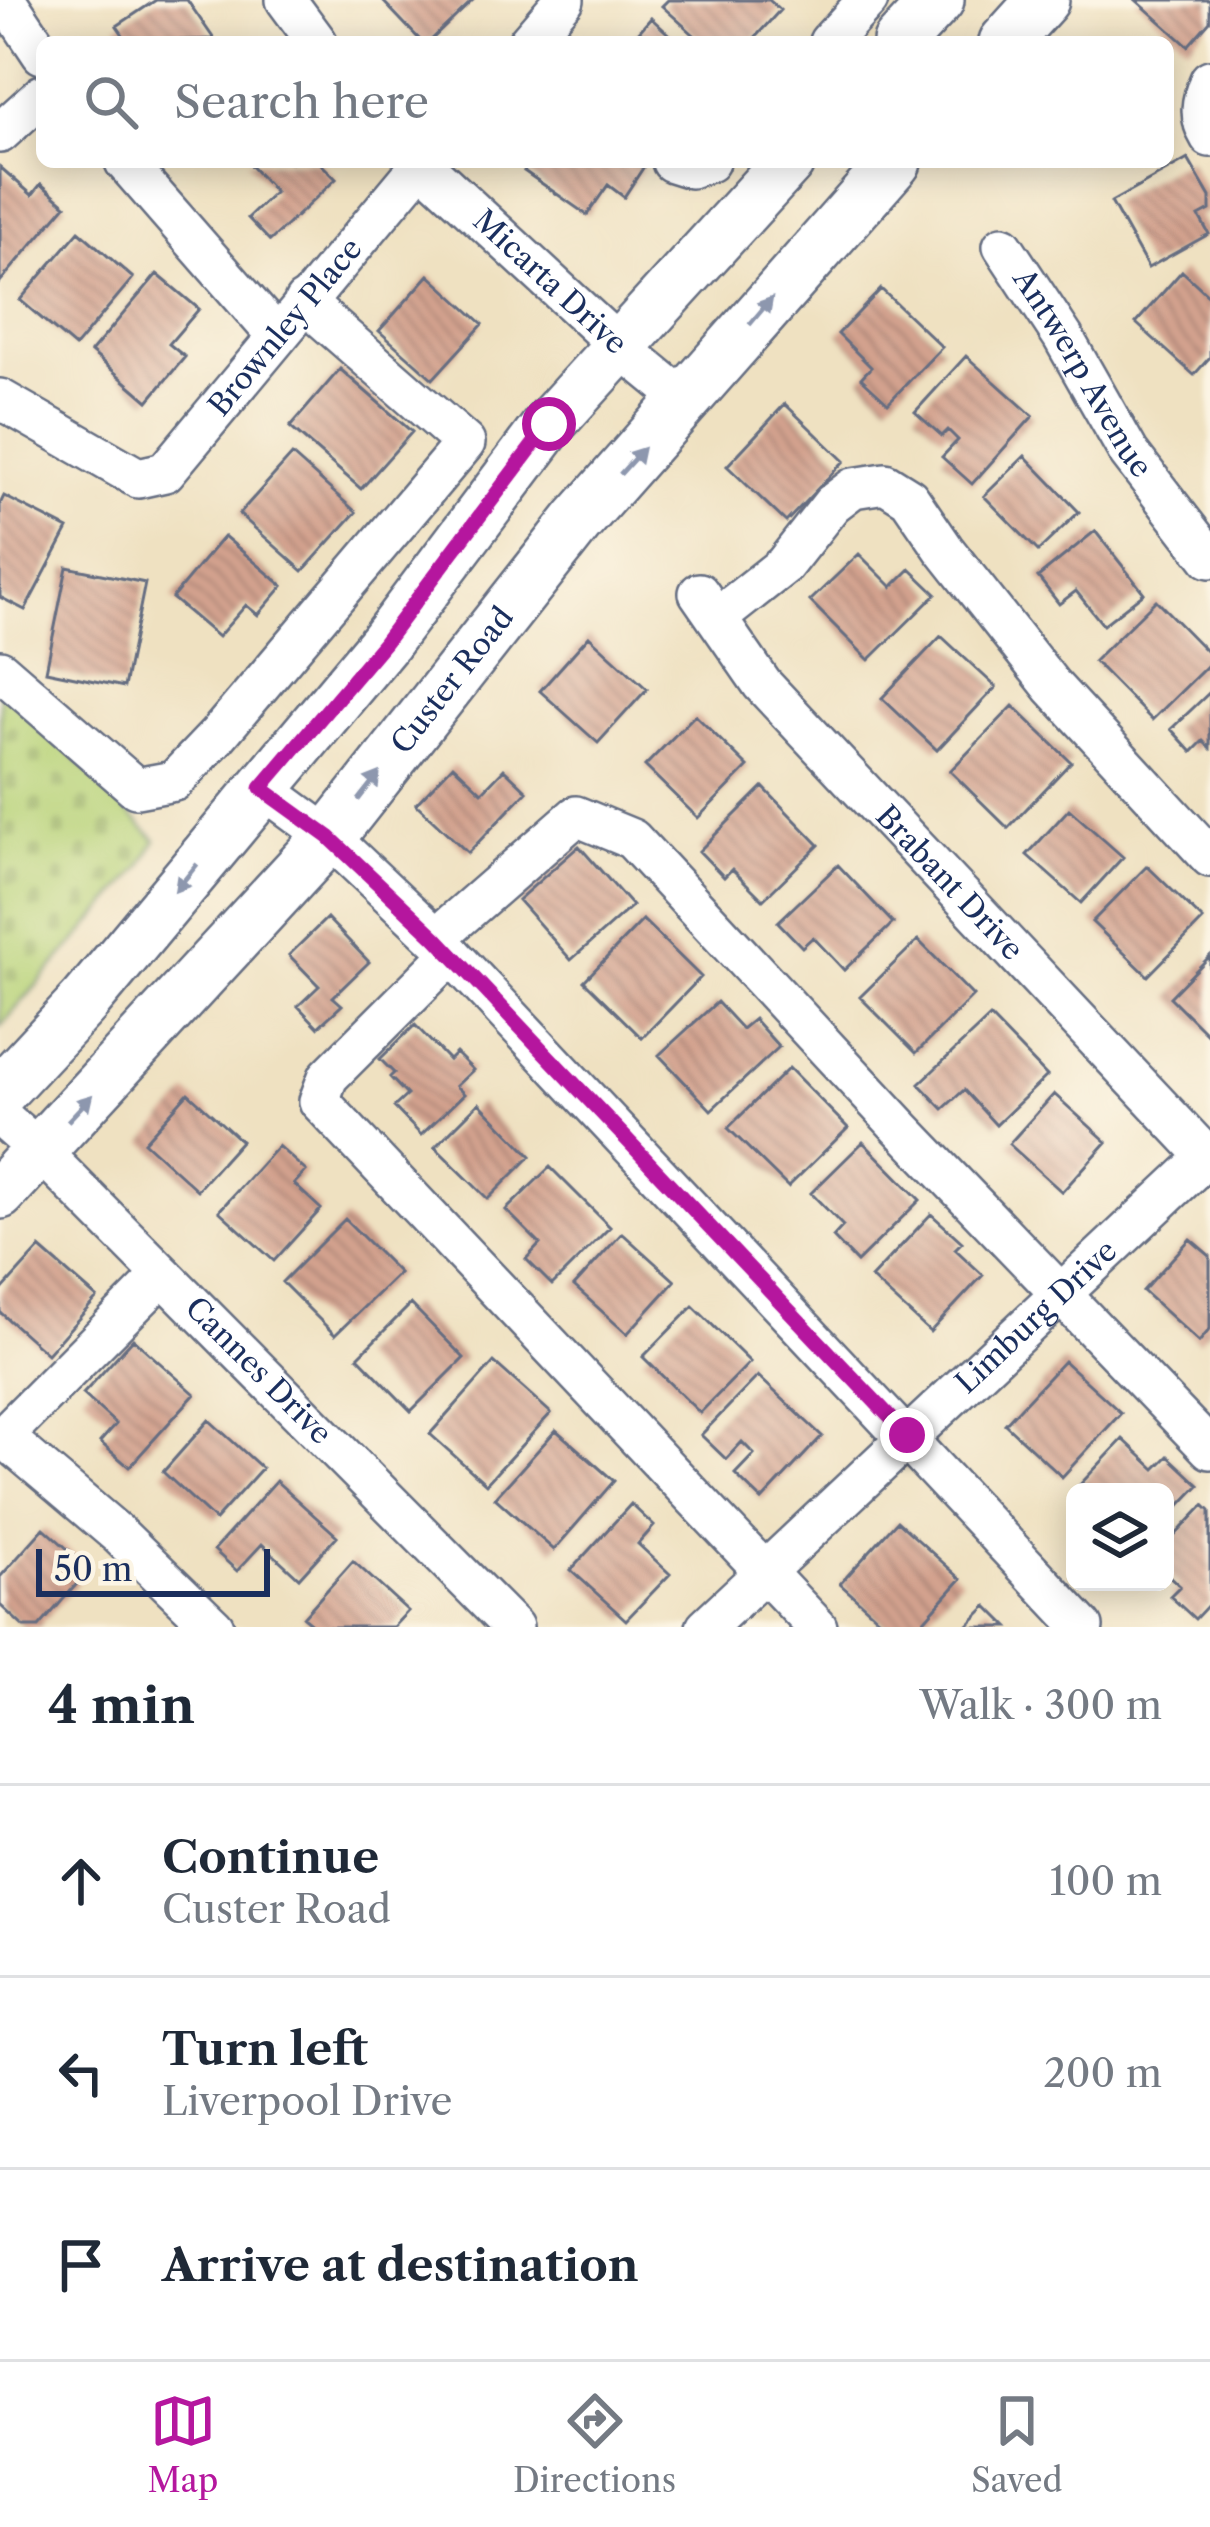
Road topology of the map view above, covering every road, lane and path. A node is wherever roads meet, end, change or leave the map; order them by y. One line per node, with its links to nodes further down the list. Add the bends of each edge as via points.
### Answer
1 (6, 0): 12 (street)
2 (286, 0): 7 (street)
3 (564, 0): 8 (street)
4 (868, 0): 9 (street)
5 (938, 0): 10 (main road)
6 (1043, 0): 11 (main road)
7 (313, 36)
8 (533, 36)
9 (835, 36)
10 (905, 36)
11 (1010, 36)
12 (36, 45)
13 (1210, 80): 16 (street, via 1201,100)
14 (36, 100): 15 (street)
15 (0, 133)
16 (1210, 137)
17 (130, 168): 24 (street)
18 (417, 168): 23 (street, Brownley Place)
19 (426, 168): 25 (street, Micarta Drive)
20 (782, 168): 25 (main road)
21 (890, 168): 27 (main road, Custer Road, one-way to 21)
22 (1004, 245): 28 (street, Antwerp Avenue, via 1129,453)
23 (304, 302): 24 (street, Brownley Place); 29 (street, via 465,443 174,781 136,788)
24 (277, 336): 26 (street, Brownley Place, via 165,472 138,478)
25 (618, 345): 27 (street, Micarta Drive); 30 (main road)
26 (0, 399)
27 (686, 400): 31 (main road, Custer Road, one-way to 27, via 578,521)
28 (1210, 557)
29 (0, 670)
30 (261, 788): 31 (street); 34 (main road, one-way to 34)
31 (329, 837): 33 (street); 36 (main road, Custer Road, one-way to 31)
32 (1210, 857): 37 (street, Brabant Drive, via 1052,686 910,498 885,483 853,488 784,566 708,606 762,684)
33 (443, 946): 40 (street, via 576,816 632,839); 42 (street); 44 (street, via 328,1077 319,1101)
34 (0, 1092)
35 (0, 1116): 36 (street, Cannes Drive)
36 (40, 1151): 38 (main road, Custer Road); 39 (street, Cannes Drive)
37 (1209, 1157): 40 (street, Limburg Drive)
38 (0, 1193)
39 (163, 1275): 41 (street); 46 (street, Cannes Drive)
40 (1060, 1293): 42 (street, Limburg Drive); 43 (street)
41 (2, 1435): 45 (street)
42 (907, 1435): 44 (street, Limburg Drive); 49 (street)
43 (1210, 1449)
44 (764, 1571): 47 (street, Limburg Drive); 48 (street)
45 (214, 1627)
46 (513, 1627)
47 (706, 1627)
48 (818, 1627)
49 (1083, 1627)

